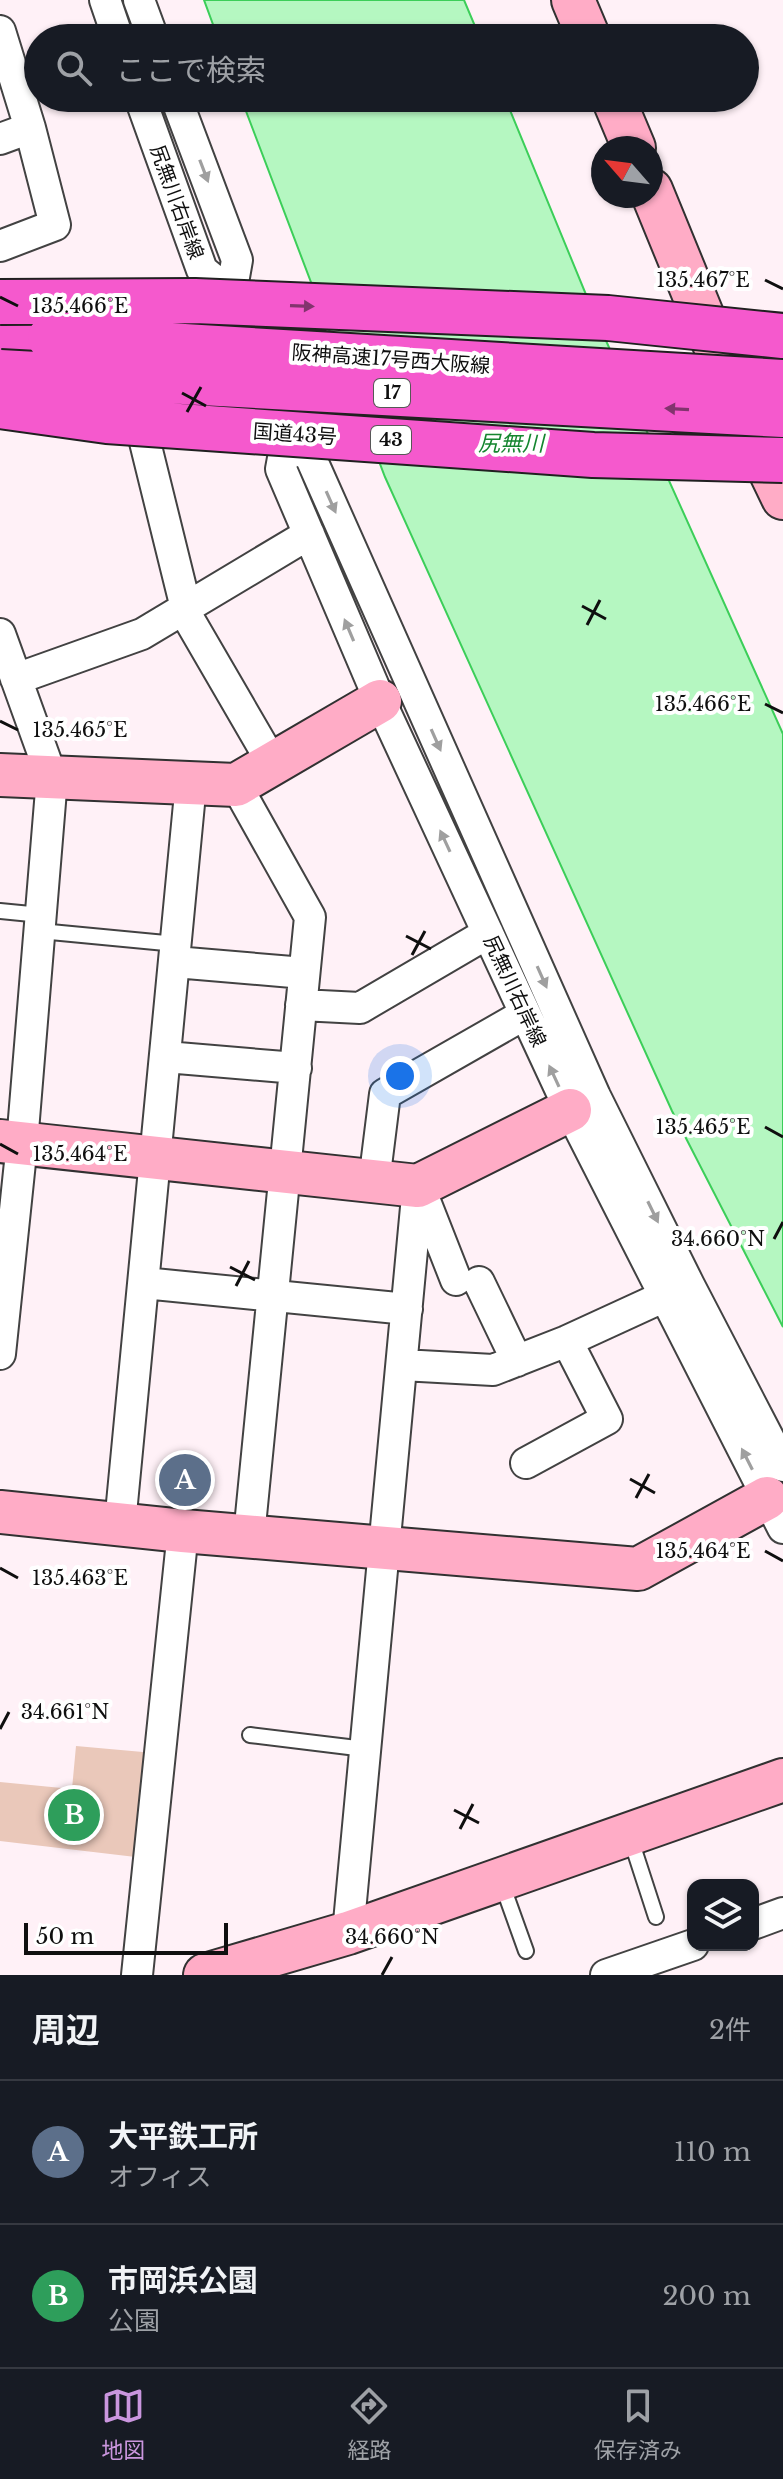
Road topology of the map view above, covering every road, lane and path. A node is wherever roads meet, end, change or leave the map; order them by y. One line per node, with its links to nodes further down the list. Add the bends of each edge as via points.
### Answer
1 (105, 0): 4 (street)
2 (139, 0): 5 (street)
3 (573, 0): 6 (street)
4 (113, 24)
5 (148, 24)
6 (583, 24)
7 (0, 31): 8 (street)
8 (24, 109)
9 (25, 112): 13 (street)
10 (145, 112): 18 (street, 尻無川右岸線, via 202,270)
11 (181, 112): 18 (street, 尻無川右岸線, one-way to 18)
12 (619, 112): 14 (street)
13 (30, 128): 15 (street); 17 (street, via 55,225)
14 (629, 136)
15 (0, 139)
16 (658, 208): 34 (street)
17 (0, 246)
18 (234, 277): 19 (highway); 31 (street)
19 (0, 291)
20 (0, 302): 22 (highway, one-way to 22, bridge, via 195,301 608,318)
21 (0, 335): 24 (highway, 阪神高速17号西大阪線 / 17)
22 (783, 336)
23 (783, 352): 24 (highway, bridge, via 544,341)
24 (47, 356): 25 (highway, 阪神高速17号西大阪線 / 17, bridge); 26 (highway, 阪神高速17号西大阪線 / 17, bridge); 29 (highway, 阪神高速17号西大阪線 / 17, one-way to 24, bridge); 32 (highway, bridge, via 461,421)
25 (0, 372)
26 (783, 382)
27 (0, 406): 33 (highway, 国道43号 / 43, bridge, via 107,421 593,455)
28 (0, 413): 30 (highway)
29 (783, 415)
30 (143, 434): 31 (highway); 36 (street)
31 (286, 442): 35 (street, 尻無川右岸線, via 281,469); 69 (street, one-way to 69, via 310,456 595,1096 689,1285)
32 (783, 447)
33 (783, 460)
34 (783, 498)
35 (309, 534): 36 (street); 39 (street, 尻無川右岸線, one-way to 35)
36 (183, 609): 38 (street, via 142,634); 40 (street)
37 (0, 634): 38 (street)
38 (16, 679): 42 (street)
39 (380, 701): 40 (street); 47 (street, 尻無川右岸線, one-way to 39)
40 (273, 764): 44 (street)
41 (0, 775): 42 (street)
42 (52, 778): 43 (street); 46 (street)
43 (191, 783): 44 (street); 48 (street)
44 (236, 785): 49 (street, via 310,917)
45 (0, 911): 46 (lane)
46 (40, 923): 48 (lane); 55 (street)
47 (488, 933): 50 (street, via 360,1008); 51 (street, 尻無川右岸線)
48 (176, 953): 49 (street); 52 (street)
49 (304, 973): 50 (street)
50 (301, 1005): 53 (street)
51 (525, 1014): 54 (street, 尻無川右岸線, one-way to 51); 58 (street, via 385,1094)
52 (166, 1057): 53 (street); 56 (street)
53 (296, 1068): 57 (street)
54 (570, 1110): 59 (street); 61 (street, 尻無川右岸線)
55 (11, 1142): 56 (street); 65 (street)
56 (157, 1158): 57 (street); 60 (street)
57 (286, 1172): 58 (street); 62 (street)
58 (374, 1182): 59 (street)
59 (418, 1186): 63 (street); 66 (street, via 467,1281)
60 (144, 1283): 62 (street); 71 (street)
61 (665, 1296): 64 (street); 69 (street, 尻無川右岸線, one-way to 61)
62 (274, 1298): 63 (street); 73 (street)
63 (407, 1309): 67 (street)
64 (567, 1341): 66 (street); 68 (street, via 607,1419)
65 (0, 1354)
66 (517, 1361): 67 (street, via 493,1370)
67 (402, 1365): 74 (street)
68 (526, 1463)
69 (778, 1497): 74 (street, via 638,1569)
70 (0, 1512): 71 (street)
71 (120, 1524): 72 (street)
72 (183, 1531): 73 (street); 86 (street)
73 (249, 1536): 74 (street)
74 (384, 1546): 76 (street)
75 (250, 1735): 76 (lane)
76 (365, 1749): 83 (street)
77 (783, 1780): 78 (street)
78 (629, 1834): 79 (street); 81 (lane)
79 (501, 1880): 83 (street); 85 (lane)
80 (783, 1913): 82 (street)
81 (656, 1917)
82 (759, 1922)
83 (348, 1933): 87 (street)
84 (687, 1947): 88 (street)
85 (526, 1951)
86 (137, 1975)
87 (205, 1975)
88 (606, 1975)

